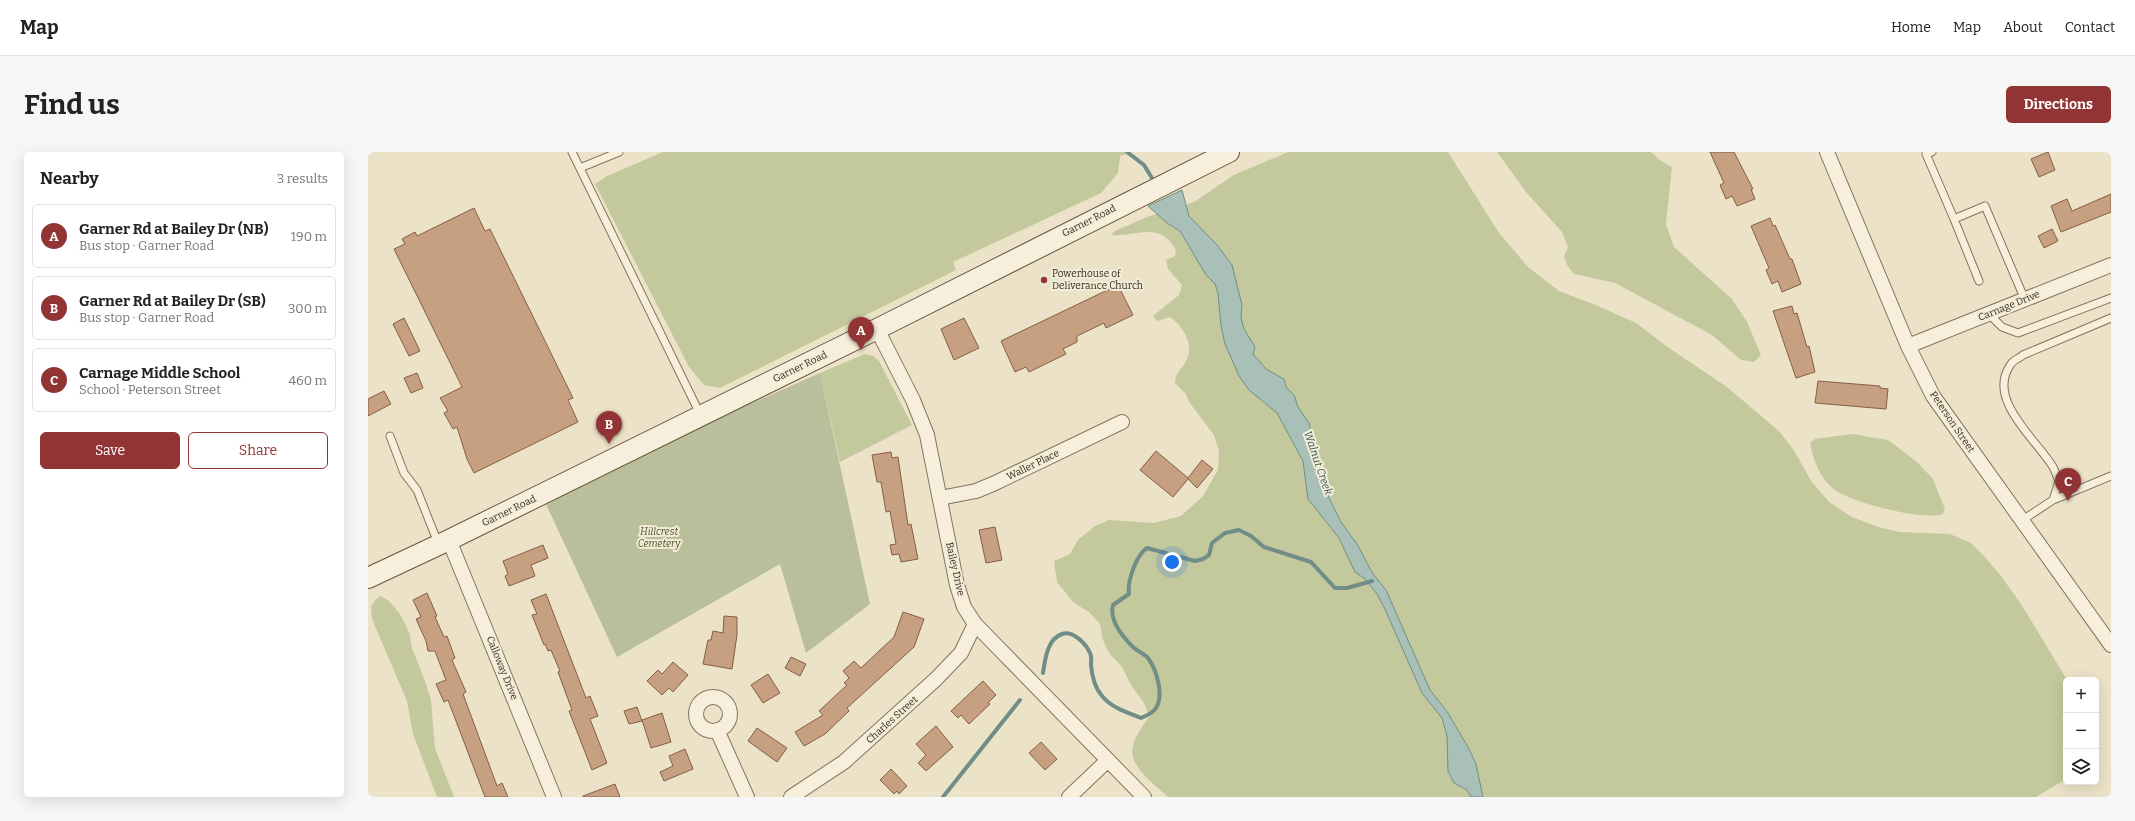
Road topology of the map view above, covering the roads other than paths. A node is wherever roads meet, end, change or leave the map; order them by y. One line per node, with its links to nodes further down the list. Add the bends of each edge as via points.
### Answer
1 (572, 152): 6 (lane)
2 (620, 152): 6 (lane)
3 (1229, 152): 14 (main road, Garner Road)
4 (1827, 152): 15 (street, Peterson Street)
5 (1932, 152): 7 (lane, via 1926,154)
6 (580, 168): 16 (lane)
7 (1954, 219): 9 (lane); 11 (lane, via 1985,206)
8 (2111, 265): 11 (street, Carnage Drive)
9 (1979, 281)
10 (2111, 298): 12 (lane, via 2018,333 2002,327)
11 (2025, 300): 12 (street, Carnage Drive)
12 (1989, 314): 15 (street, Carnage Drive)
13 (2111, 318): 21 (lane, via 2024,355 2011,363 2006,373 2006,398 2012,412 2052,466 2059,481)
14 (877, 329): 16 (main road, Garner Road); 20 (street, Bailey Drive, via 927,434)
15 (1908, 346): 22 (street, Peterson Street, via 1933,396)
16 (701, 416): 23 (main road, Garner Road)
17 (1122, 422): 20 (street, Waller Place, via 993,484)
18 (390, 436): 23 (lane, via 404,473 417,490)
19 (2111, 476): 21 (lane)
20 (940, 498): 25 (street, Bailey Drive, via 957,585 964,607)
21 (2053, 500): 22 (lane)
22 (2021, 521): 26 (street, Peterson Street)
23 (444, 542): 24 (main road, Garner Road); 29 (street, Calloway Drive)
24 (368, 578)
25 (975, 624): 28 (street, Bailey Drive); 31 (street, Charles Street, via 960,653 936,679 844,762)
26 (2111, 645)
27 (717, 730): 30 (street)
28 (1108, 760): 32 (street); 33 (street, Bailey Drive)
29 (554, 797)
30 (747, 797)
31 (791, 797)
32 (1069, 797)
33 (1144, 797)

